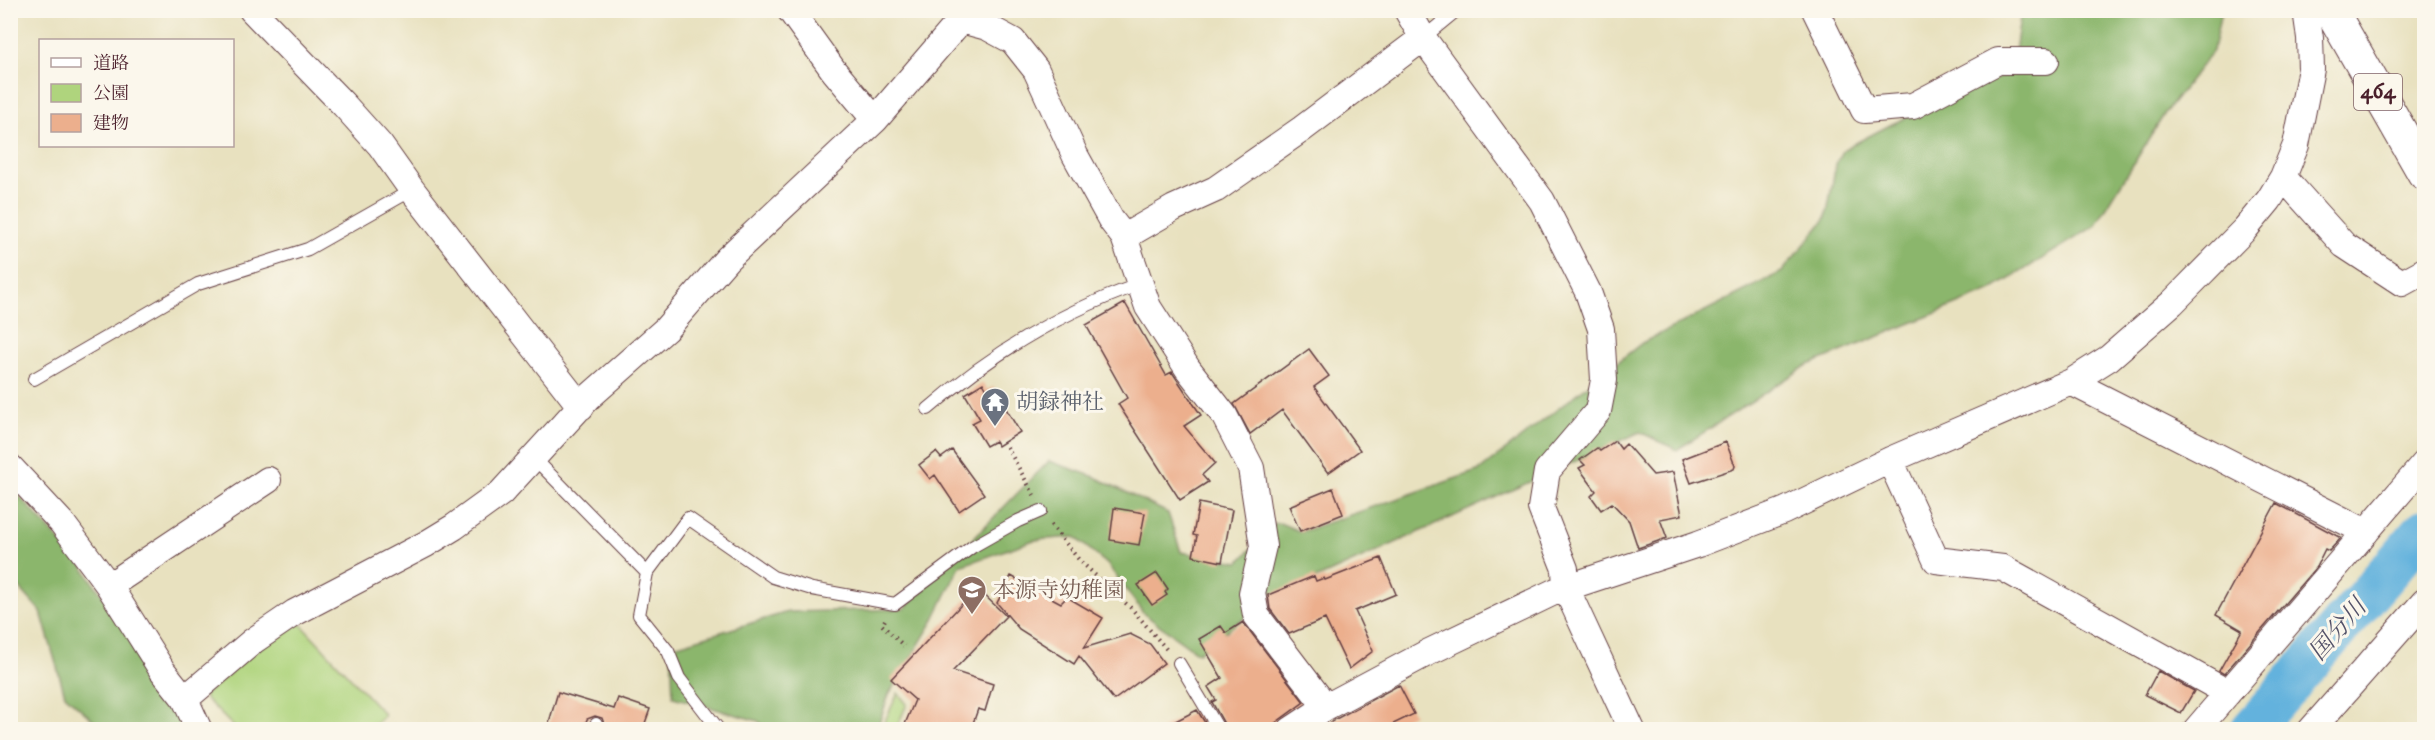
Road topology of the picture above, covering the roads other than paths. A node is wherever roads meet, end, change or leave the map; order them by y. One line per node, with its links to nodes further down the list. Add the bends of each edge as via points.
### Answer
1 (252, 10): 14 (street, via 380,145)
2 (790, 10): 11 (street)
3 (1407, 10): 9 (street)
4 (1457, 10): 9 (lane)
5 (1815, 10): 10 (street, via 1864,110 1913,106 1998,61)
6 (2306, 10): 13 (street, via 2311,69 2296,146)
7 (2331, 10): 12 (highway, 464)
8 (958, 15): 11 (street); 15 (street, via 1013,41 1036,70 1075,154)
9 (1423, 38): 15 (street, via 1216,189); 31 (street, via 1542,201 1588,292 1601,329 1604,380 1598,411 1547,471 1541,508 1565,569)
10 (2046, 61)
11 (875, 120): 20 (street, via 727,259 666,329)
12 (2424, 173)
13 (2283, 177): 16 (street, via 2344,245 2402,283); 19 (street, via 2270,200 2245,229 2172,303 2109,358)
14 (412, 190): 18 (lane, via 308,249 198,284); 20 (street)
15 (1124, 237): 17 (street)
16 (2424, 271)
17 (1141, 284): 21 (lane, via 1112,294 1018,341 963,378); 36 (street, via 1148,307 1224,416 1251,468 1263,546 1252,593 1256,615)
18 (34, 379)
19 (2071, 382): 23 (street); 28 (street)
20 (581, 407): 22 (street)
21 (928, 409)
22 (534, 458): 29 (lane); 35 (street, via 501,493 454,527 294,613)
23 (1890, 460): 31 (street, via 1773,515); 34 (street, via 1936,560 2003,568)
24 (2424, 464): 28 (street)
25 (10, 467): 30 (street, via 62,523)
26 (268, 480): 30 (street)
27 (1041, 511): 29 (lane, via 972,547 895,604 812,590 773,576 688,518)
28 (2366, 532): 34 (street)
29 (647, 573): 38 (lane, via 639,615 668,651 679,678)
30 (109, 586): 35 (street)
31 (1566, 588): 36 (street, via 1429,652); 41 (street)
32 (2424, 602): 43 (street)
33 (1179, 663): 39 (lane)
34 (2228, 693): 42 (street)
35 (184, 699): 37 (street)
36 (1326, 707): 40 (street)
37 (199, 729)
38 (718, 729)
39 (1219, 729)
40 (1291, 729)
41 (1632, 729)
42 (2196, 729)
43 (2311, 729)

